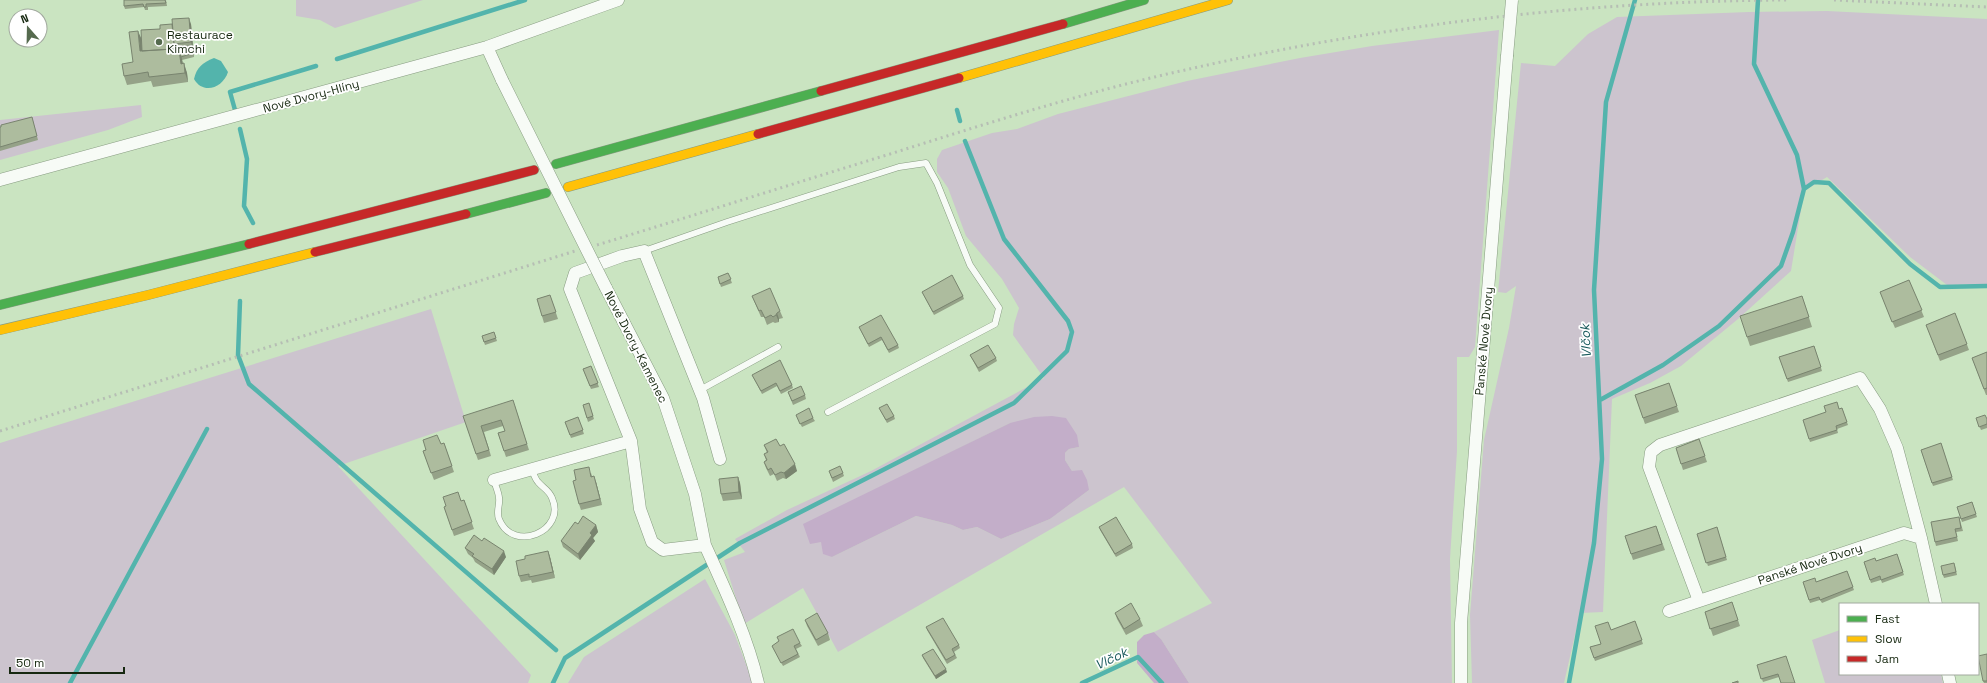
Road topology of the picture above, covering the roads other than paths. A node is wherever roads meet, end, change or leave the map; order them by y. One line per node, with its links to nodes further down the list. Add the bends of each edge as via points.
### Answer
1 (618, 0): 5 (street, Nové Dvory-Hlíny)
2 (1144, 0): 6 (highway)
3 (1228, 0): 9 (highway, via 1040,56)
4 (1512, 0): 27 (street, Panské Nové Dvory, bridge, via 1461,623)
5 (487, 47): 8 (street, Nové Dvory-Hlíny); 22 (street, Nové Dvory-Kamenec, bridge, via 663,398 695,494)
6 (556, 164)
7 (534, 170): 12 (highway, via 143,271)
8 (0, 180)
9 (568, 187)
10 (546, 193): 13 (highway, via 148,295)
11 (644, 251): 15 (street); 16 (lane, via 899,167 926,163 937,183 970,264 999,308 995,324); 17 (street, via 575,273 570,289)
12 (0, 305)
13 (0, 330)
14 (778, 347): 15 (lane)
15 (700, 390): 18 (street)
16 (828, 412)
17 (631, 441): 19 (street); 22 (street, via 640,509 652,542 662,550)
18 (720, 459)
19 (531, 468): 20 (street); 20 (lane, via 537,482 546,488 553,498 555,509 546,529 537,535 526,538 505,529 499,519 497,508 500,498)
20 (494, 480)
21 (1921, 538): 23 (street, Panské Nové Dvory, via 1904,533); 23 (street, via 1897,448 1880,409 1860,378 1660,445 1651,452 1649,467); 24 (street)
22 (707, 549): 26 (street, Nové Dvory-Kamenec, via 754,664)
23 (1699, 601): 25 (street, Panské Nové Dvory)
24 (1936, 603)
25 (1669, 611)
26 (758, 683)
27 (1461, 683)

